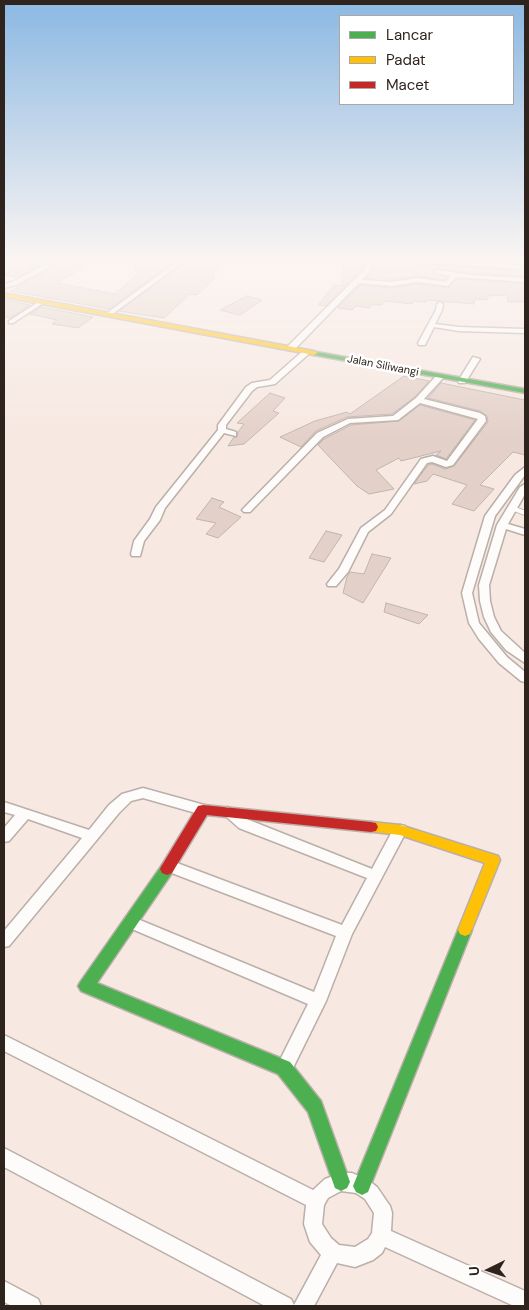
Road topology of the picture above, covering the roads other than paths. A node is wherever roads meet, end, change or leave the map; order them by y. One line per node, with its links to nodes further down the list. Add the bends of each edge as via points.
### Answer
1 (15, 319): 5 (street)
2 (136, 319): 9 (main road, Jalan Siliwangi)
3 (319, 319): 9 (street)
4 (434, 319): 6 (street)
5 (11, 322)
6 (431, 325): 7 (street); 8 (street)
7 (525, 331)
8 (422, 343)
9 (290, 348): 10 (main road, Jalan Siliwangi)
10 (307, 352): 12 (main road, Jalan Siliwangi); 17 (street, via 272,382 252,386 222,425)
11 (476, 359): 13 (street)
12 (440, 377): 13 (main road, Jalan Siliwangi); 16 (street)
13 (465, 382): 14 (main road, Jalan Siliwangi); 15 (main road, Jalan Siliwangi)
14 (525, 391)
15 (525, 396)
16 (419, 400): 23 (street, via 395,418 348,421 320,435); 28 (street, via 476,415 482,421 450,463 434,459 424,461 388,512 364,530 344,570)
17 (222, 430): 18 (street); 27 (street, via 161,507 139,541)
18 (233, 434)
19 (525, 470): 21 (street)
20 (525, 487): 22 (street)
21 (498, 504): 22 (street); 30 (street, via 490,516 470,578 467,593 469,609 474,623 492,649)
22 (512, 508): 24 (lane); 25 (street)
23 (247, 510)
24 (525, 513)
25 (502, 525): 26 (street); 29 (street, via 484,585 485,601 496,632)
26 (525, 532)
27 (136, 554)
28 (332, 584)
29 (525, 659)
30 (525, 678)
31 (4, 807): 34 (street)
32 (203, 810): 33 (main road); 36 (street, via 143,793 127,797); 38 (main road)
33 (228, 812): 35 (main road); 39 (street, via 244,824)
34 (25, 813): 36 (street); 37 (street)
35 (400, 830): 39 (street); 48 (main road, via 493,860)
36 (91, 836): 42 (street)
37 (4, 837)
38 (169, 866): 40 (main road); 41 (street)
39 (376, 876): 41 (street)
40 (130, 922): 43 (street); 45 (main road, via 86,986)
41 (345, 933): 43 (street)
42 (4, 941)
43 (318, 1001): 45 (street)
44 (4, 1043): 49 (street)
45 (284, 1068): 47 (main road, via 315,1106)
46 (4, 1157): 55 (street)
47 (341, 1182): 48 (street); 49 (street, via 331,1185)
48 (362, 1186): 50 (street, via 378,1202 383,1213)
49 (316, 1201): 51 (street, via 313,1224 324,1245)
50 (381, 1236): 51 (street, via 375,1246 355,1257); 53 (street)
51 (333, 1252): 56 (street)
52 (4, 1291): 54 (street)
53 (525, 1301)
54 (31, 1306)
55 (284, 1306)
56 (303, 1306)

